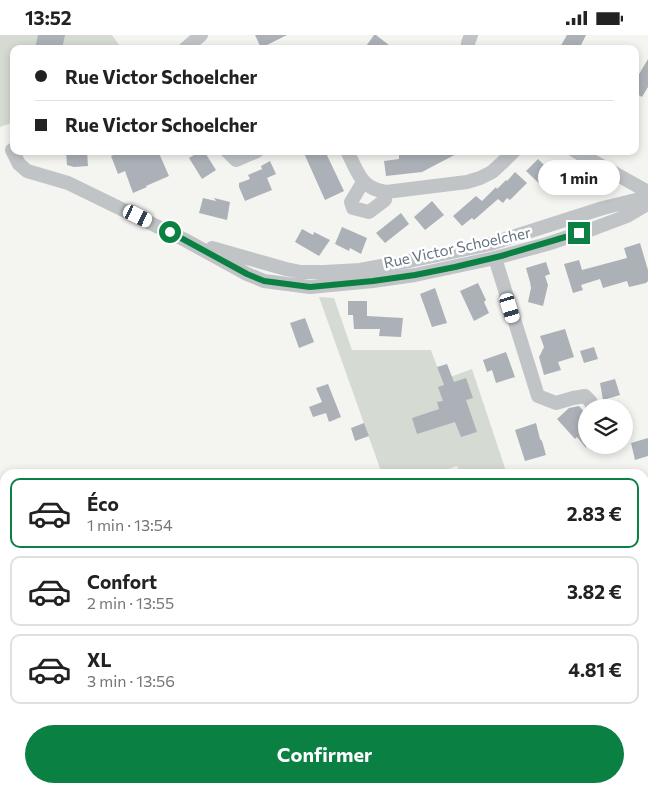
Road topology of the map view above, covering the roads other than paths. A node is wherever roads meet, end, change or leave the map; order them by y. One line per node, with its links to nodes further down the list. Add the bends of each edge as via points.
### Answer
1 (200, 35): 2 (street)
2 (189, 45)
3 (12, 155): 14 (street, Rue Victor Schoelcher, via 27,171 68,183)
4 (232, 155): 5 (street, via 236,159)
5 (246, 155)
6 (349, 155): 9 (street)
7 (510, 155): 10 (street, via 492,172 467,182)
8 (583, 155): 11 (street)
9 (363, 182): 10 (street); 10 (street, via 351,202 353,208 369,212 385,200)
10 (386, 192)
11 (648, 192)
12 (648, 197): 14 (street, Rue Victor Schoelcher, via 490,244 360,269 301,272)
13 (648, 201): 15 (street, Rue Victor Schoelcher, via 627,216 595,228)
14 (185, 240): 15 (street, Rue Victor Schoelcher, via 264,281 310,287 415,275)
15 (495, 258): 16 (street, via 538,396 556,403 573,397)
16 (588, 399)

